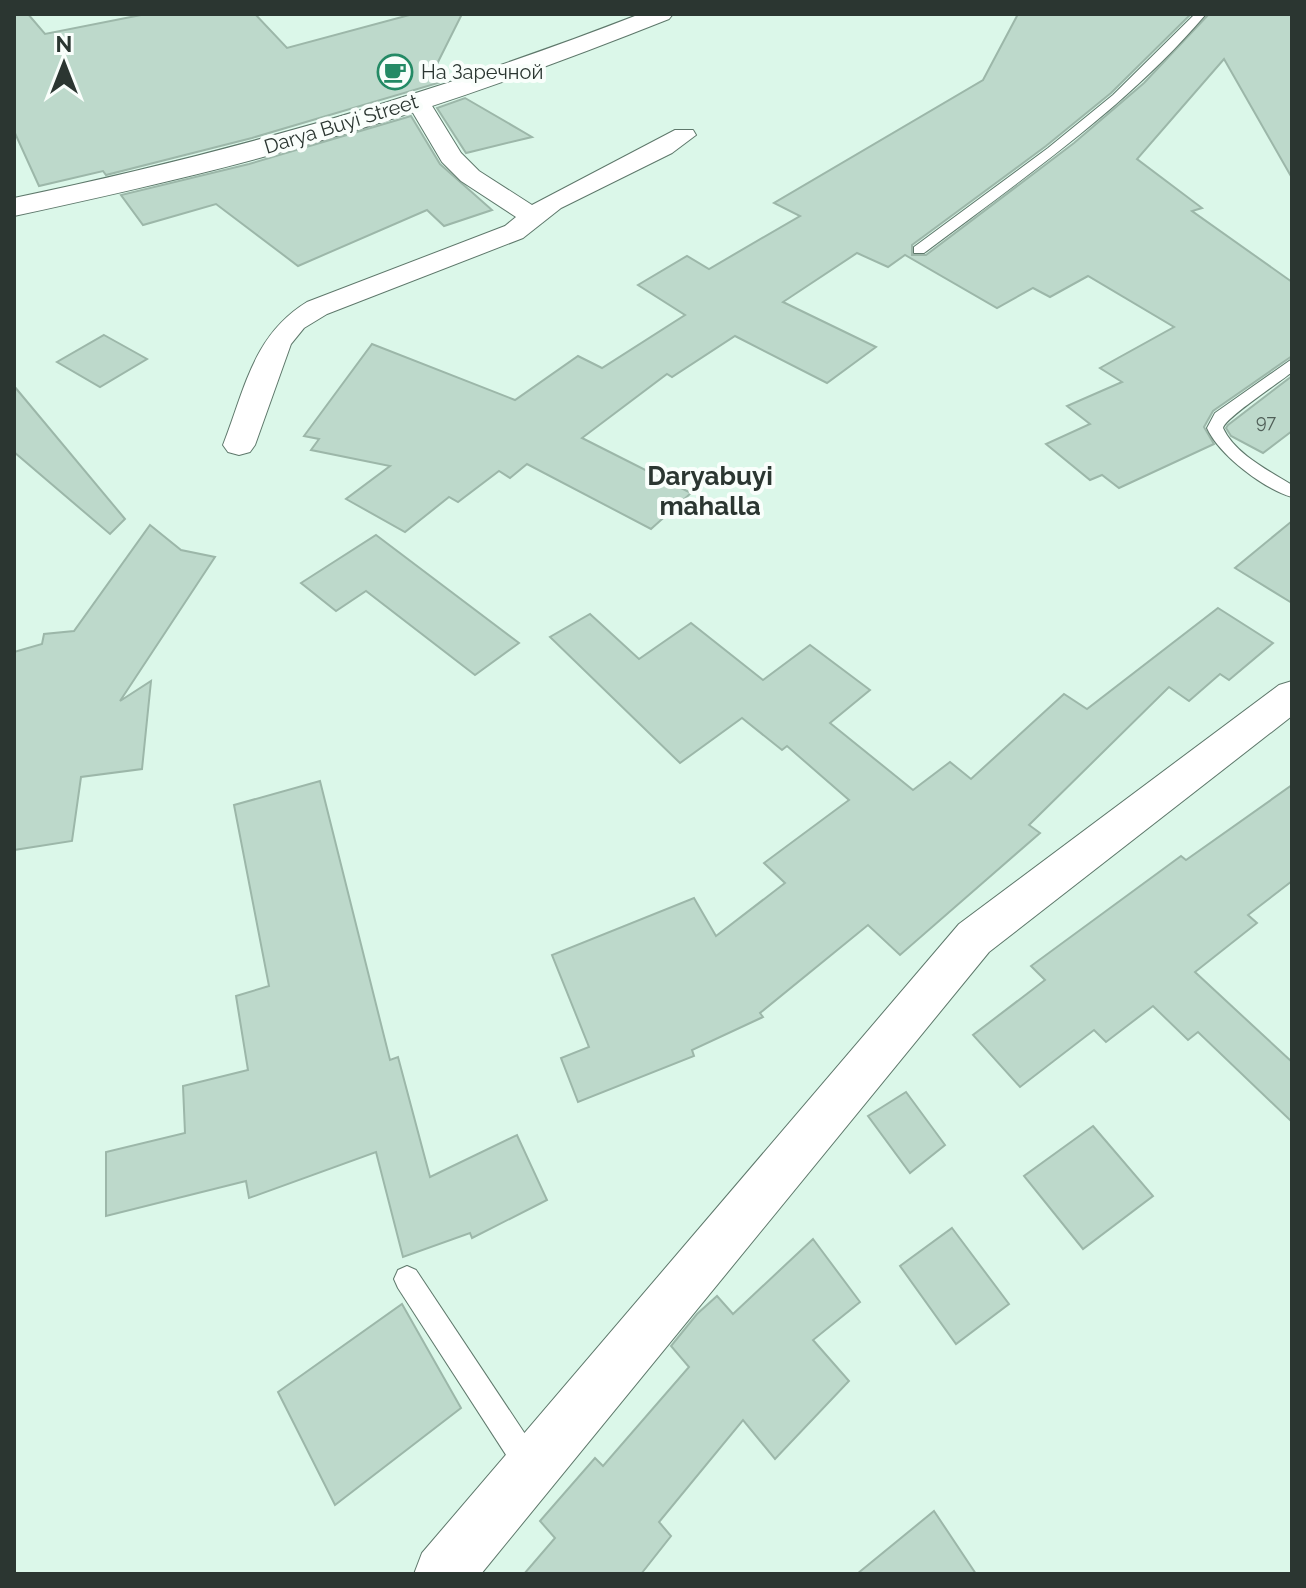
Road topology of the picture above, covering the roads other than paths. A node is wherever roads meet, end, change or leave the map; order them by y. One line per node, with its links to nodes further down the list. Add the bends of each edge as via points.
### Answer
1 (661, 14): 3 (street, Darya Buyi Street)
2 (1201, 14): 7 (lane, via 1117,97)
3 (418, 101): 5 (street, Darya Buyi Street, via 199,166); 6 (street, via 451,157 470,176)
4 (684, 135): 6 (street)
5 (14, 207)
6 (531, 215): 9 (street, via 514,232 317,308 294,322 277,342)
7 (919, 250)
8 (1292, 364): 10 (lane, via 1213,428 1225,447)
9 (239, 445)
10 (1292, 492)
11 (1292, 695): 13 (street, via 974,938)
12 (407, 1279): 13 (lane)
13 (531, 1469): 14 (street)
14 (443, 1574)

